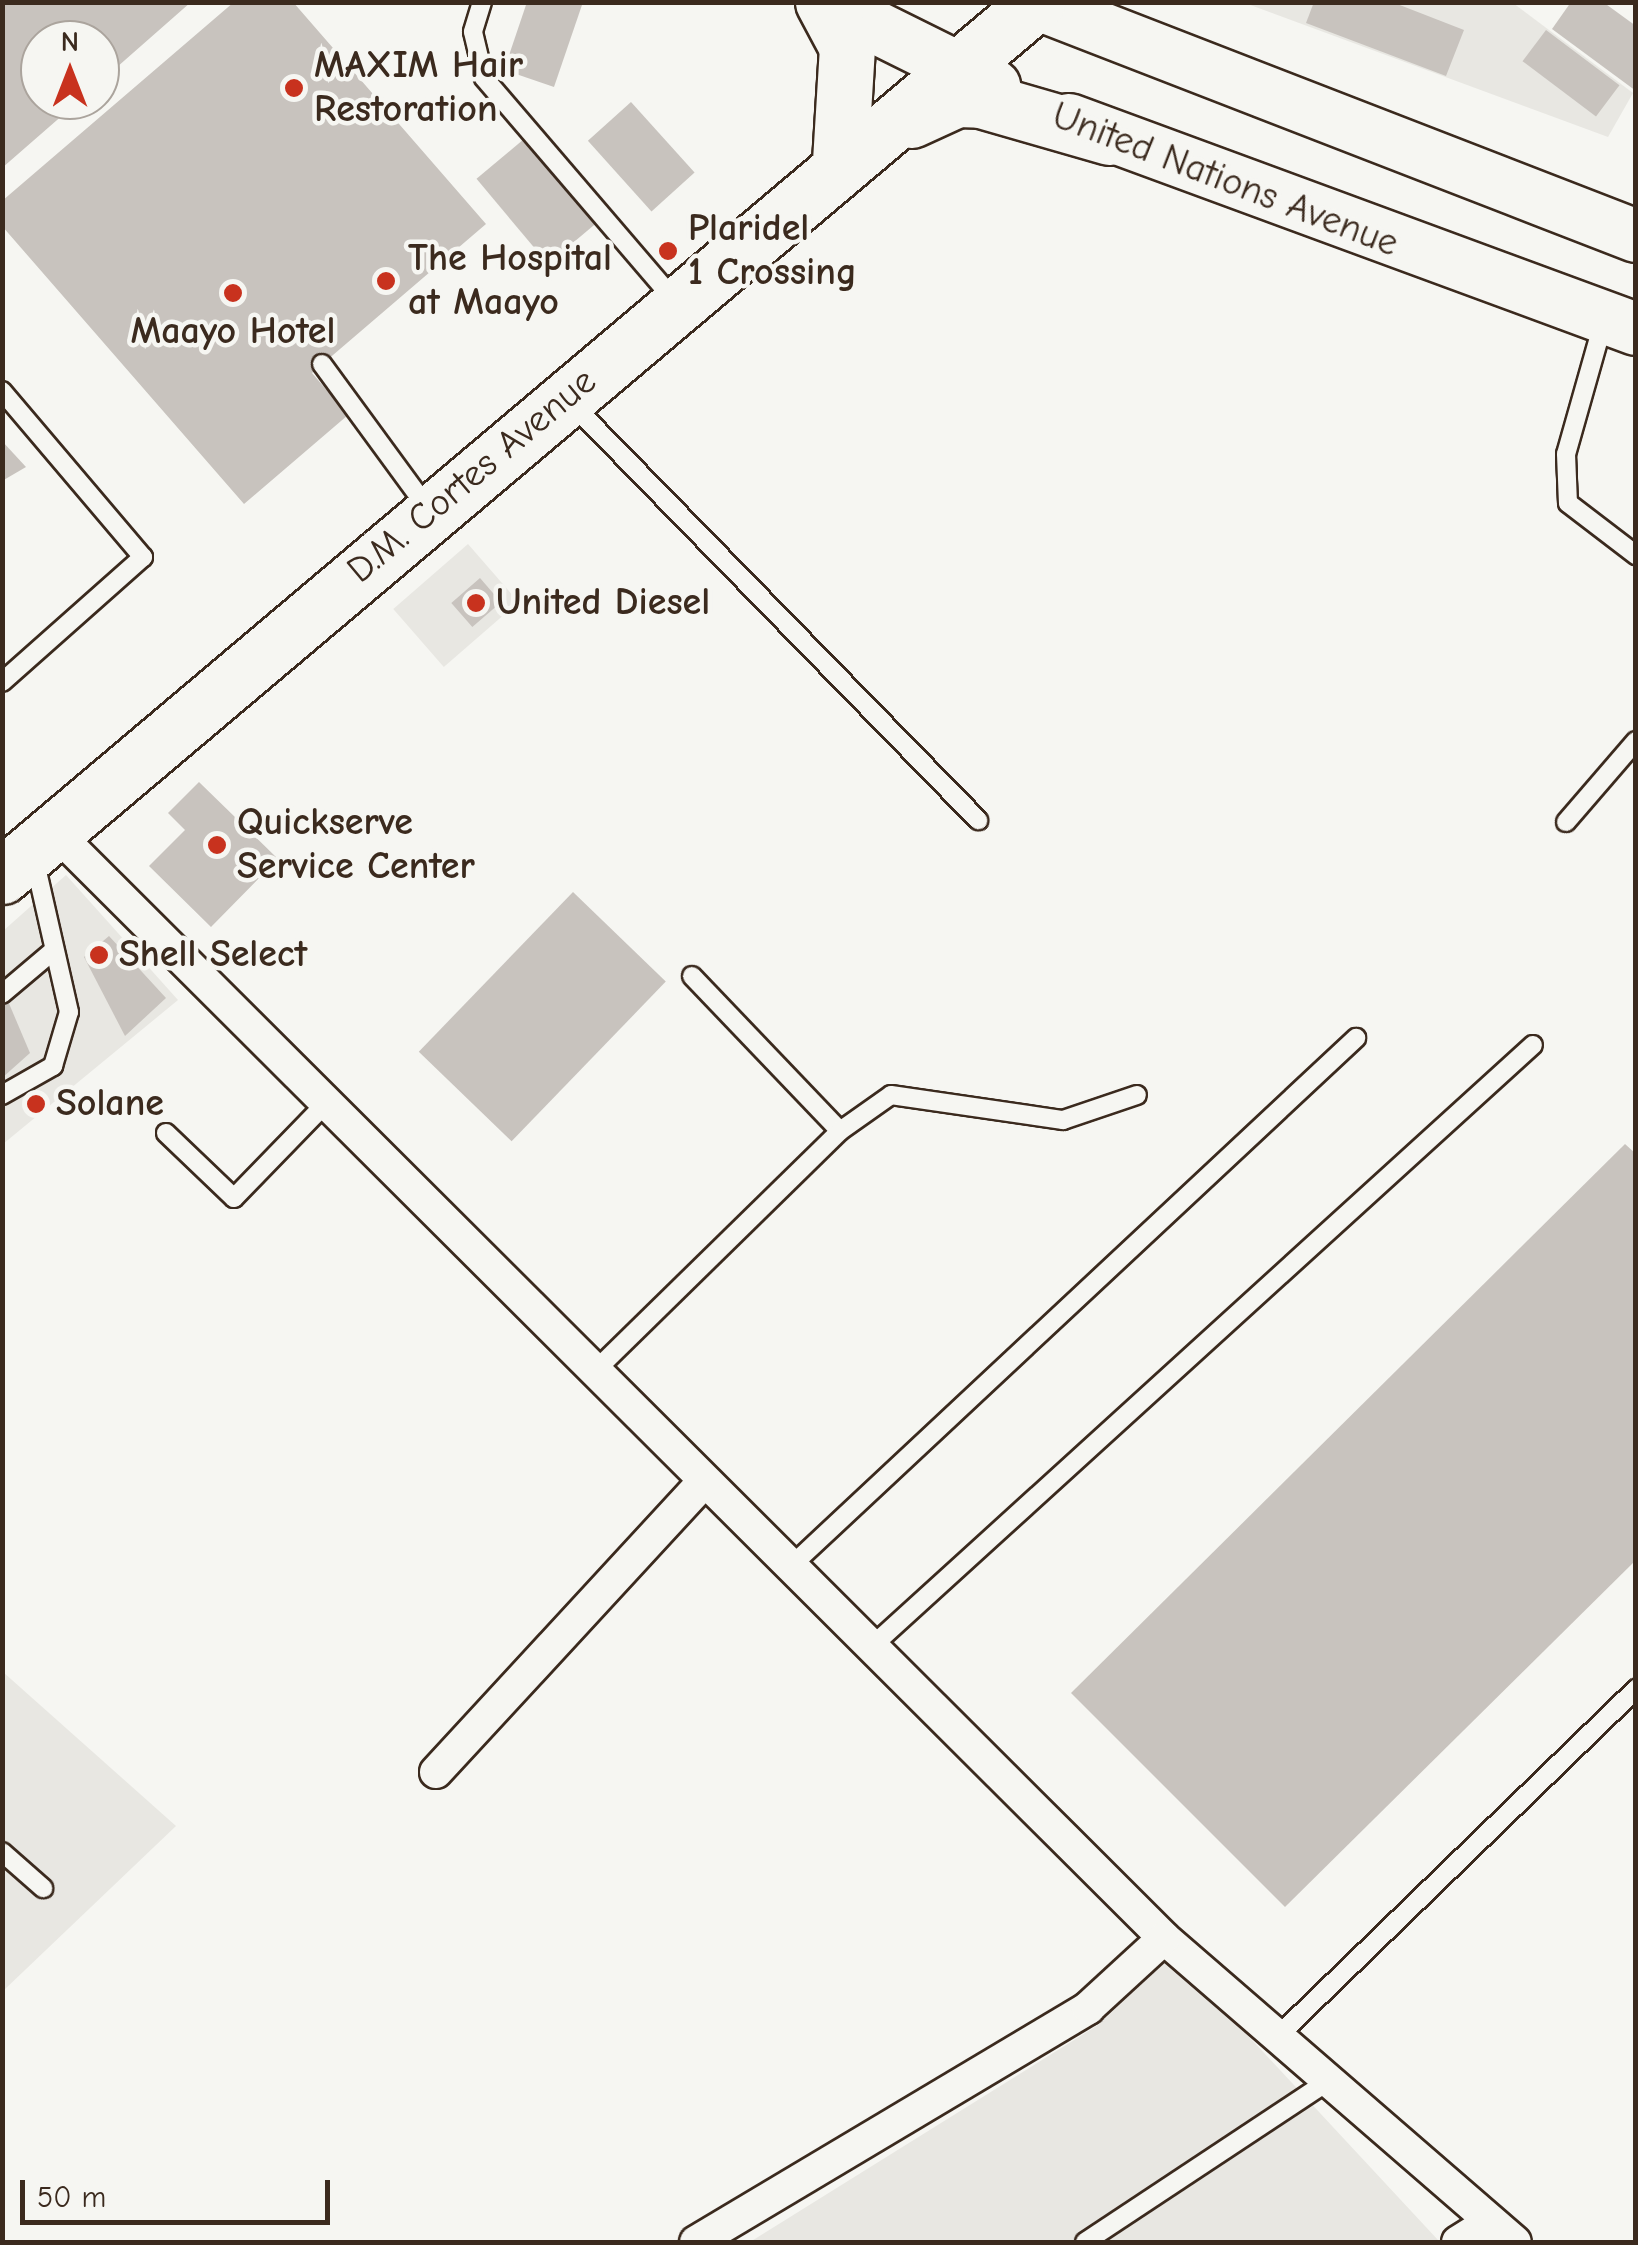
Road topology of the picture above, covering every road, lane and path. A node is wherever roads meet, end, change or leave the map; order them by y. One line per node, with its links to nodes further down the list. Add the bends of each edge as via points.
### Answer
1 (482, 2): 8 (lane, via 474,32 484,78)
2 (824, 2): 4 (main road, United Nations Avenue); 6 (highway, via 847,48)
3 (1036, 3): 4 (highway, D.M. Cortes Avenue); 7 (main road)
4 (960, 69): 5 (main road, United Nations Avenue); 6 (highway, D.M. Cortes Avenue)
5 (1109, 137): 6 (highway, via 956,99); 9 (main road, United Nations Avenue)
6 (840, 163): 8 (highway, D.M. Cortes Avenue)
7 (1636, 236)
8 (676, 302): 12 (highway, D.M. Cortes Avenue)
9 (1620, 324): 14 (lane, via 1566,454 1568,503)
10 (322, 364): 13 (lane)
11 (2, 391): 15 (lane, via 143,557)
12 (566, 397): 13 (highway, D.M. Cortes Avenue); 17 (lane)
13 (430, 512): 19 (highway, D.M. Cortes Avenue)
14 (1636, 555)
15 (2, 682)
16 (1636, 741): 18 (lane)
17 (978, 820)
18 (1566, 822)
19 (30, 853): 20 (lane); 27 (street)
20 (54, 950): 22 (lane); 25 (lane, via 69,1012 62,1049 39,1080)
21 (692, 976): 28 (lane)
22 (2, 994)
23 (1356, 1038): 32 (lane)
24 (1533, 1045): 33 (lane)
25 (2, 1095)
26 (1137, 1095): 28 (lane, via 1063,1120 891,1095)
27 (332, 1098): 29 (lane, via 234,1198); 30 (street)
28 (840, 1131): 30 (lane)
29 (166, 1133)
30 (596, 1370): 31 (street)
31 (704, 1482): 32 (street); 35 (street)
32 (790, 1567): 33 (street)
33 (870, 1648): 38 (street)
34 (1636, 1689): 39 (lane)
35 (436, 1772)
36 (2, 1852): 37 (lane)
37 (43, 1888)
38 (1164, 1938): 39 (street); 42 (street, via 1088,2008)
39 (1278, 2036): 40 (street)
40 (1324, 2084): 41 (street); 43 (lane)
41 (1487, 2224): 44 (street); 45 (street)
42 (696, 2242)
43 (1085, 2242)
44 (1458, 2242)
45 (1515, 2242)

